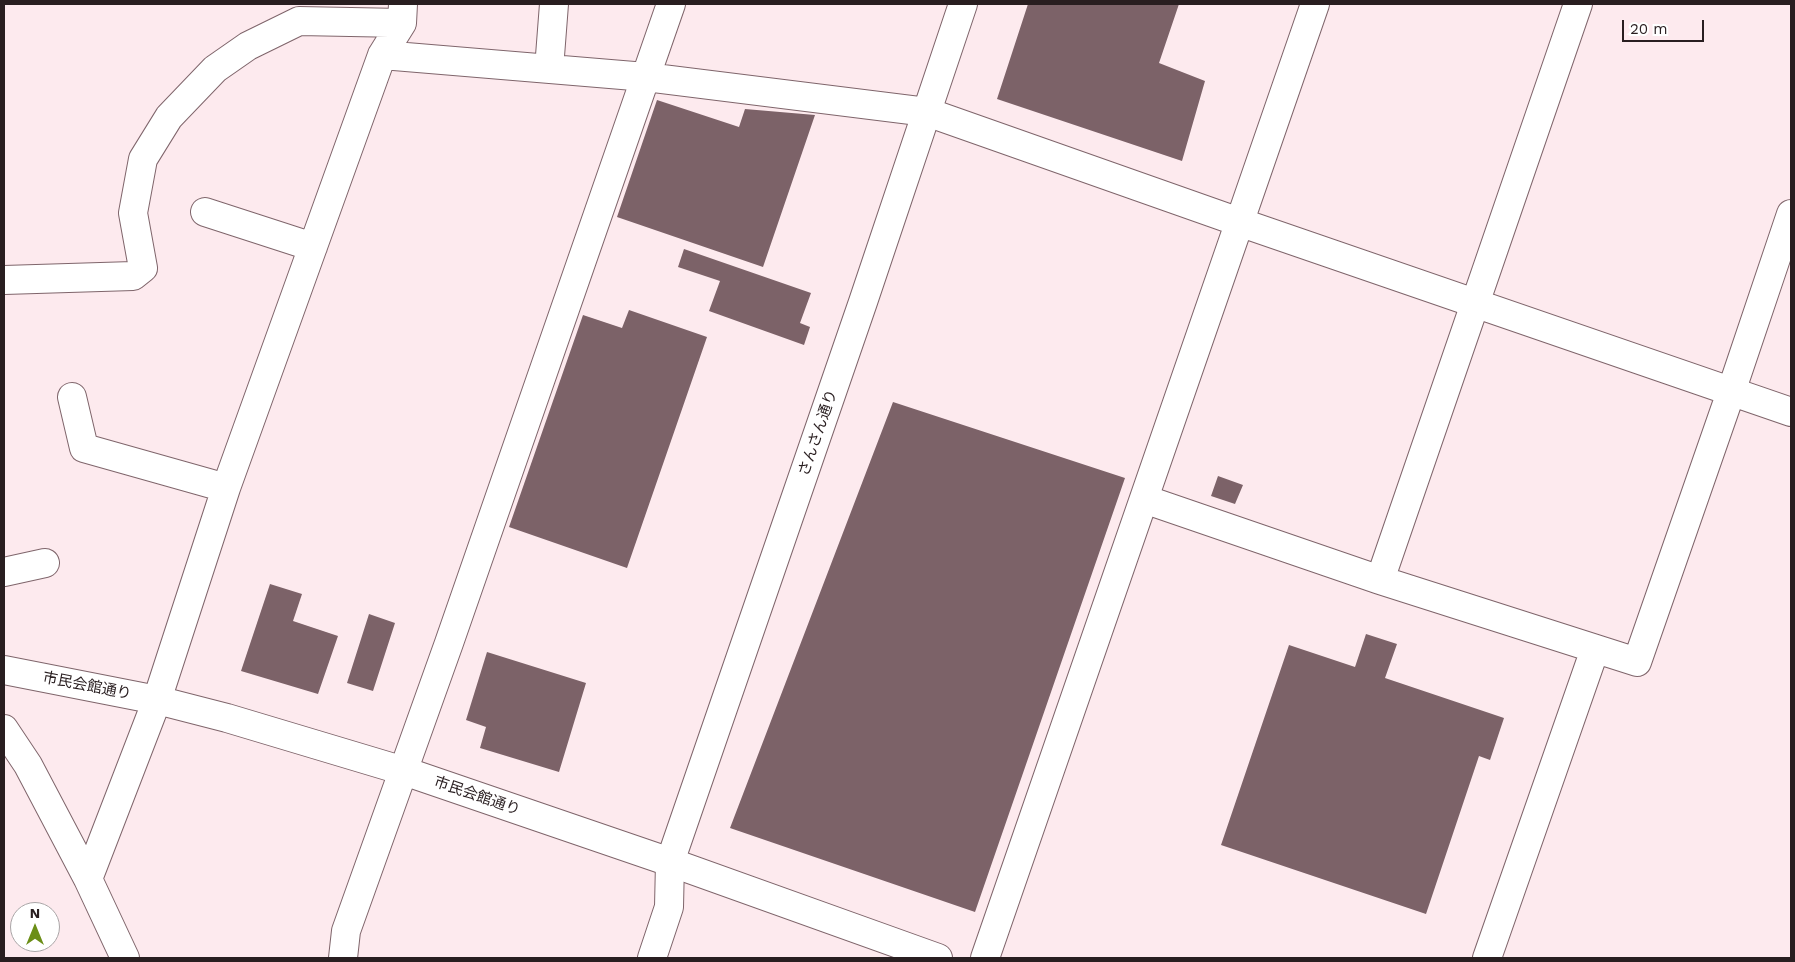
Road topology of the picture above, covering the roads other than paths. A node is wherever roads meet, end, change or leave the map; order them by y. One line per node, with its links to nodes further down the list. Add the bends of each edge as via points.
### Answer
1 (554, 4): 8 (street)
2 (671, 4): 9 (street)
3 (963, 4): 10 (street, さんさん通り)
4 (1315, 4): 13 (street)
5 (1578, 4): 16 (street)
6 (403, 13): 7 (street); 15 (street, via 299,21 248,46 215,69 169,117 143,159 133,213 143,268 134,276)
7 (382, 54): 8 (street); 14 (street)
8 (549, 69): 9 (street)
9 (646, 77): 10 (street); 29 (street)
10 (927, 112): 13 (street); 30 (street, さんさん通り)
11 (205, 212): 14 (street)
12 (1791, 214): 17 (street)
13 (1239, 222): 16 (street); 21 (street)
14 (313, 247): 20 (street)
15 (4, 280)
16 (1475, 304): 17 (street); 24 (street)
17 (1731, 392): 19 (street); 25 (street, via 1637,662)
18 (72, 397): 20 (street, via 84,448)
19 (1791, 412)
20 (226, 488): 27 (street)
21 (1144, 499): 24 (street); 36 (street)
22 (45, 563): 23 (street)
23 (4, 572)
24 (1380, 580): 25 (street)
25 (1595, 649): 37 (street)
26 (4, 670): 27 (street, 市民会館通り)
27 (157, 700): 29 (street, 市民会館通り); 31 (street)
28 (4, 729): 31 (street, via 28,765)
29 (404, 771): 30 (street, 市民会館通り); 33 (street, via 346,931)
30 (670, 862): 34 (street, さんさん通り, via 669,907); 35 (street, 市民会館通り)
31 (88, 879): 32 (street)
32 (125, 958)
33 (343, 958)
34 (652, 958)
35 (938, 958)
36 (985, 958)
37 (1487, 958)

